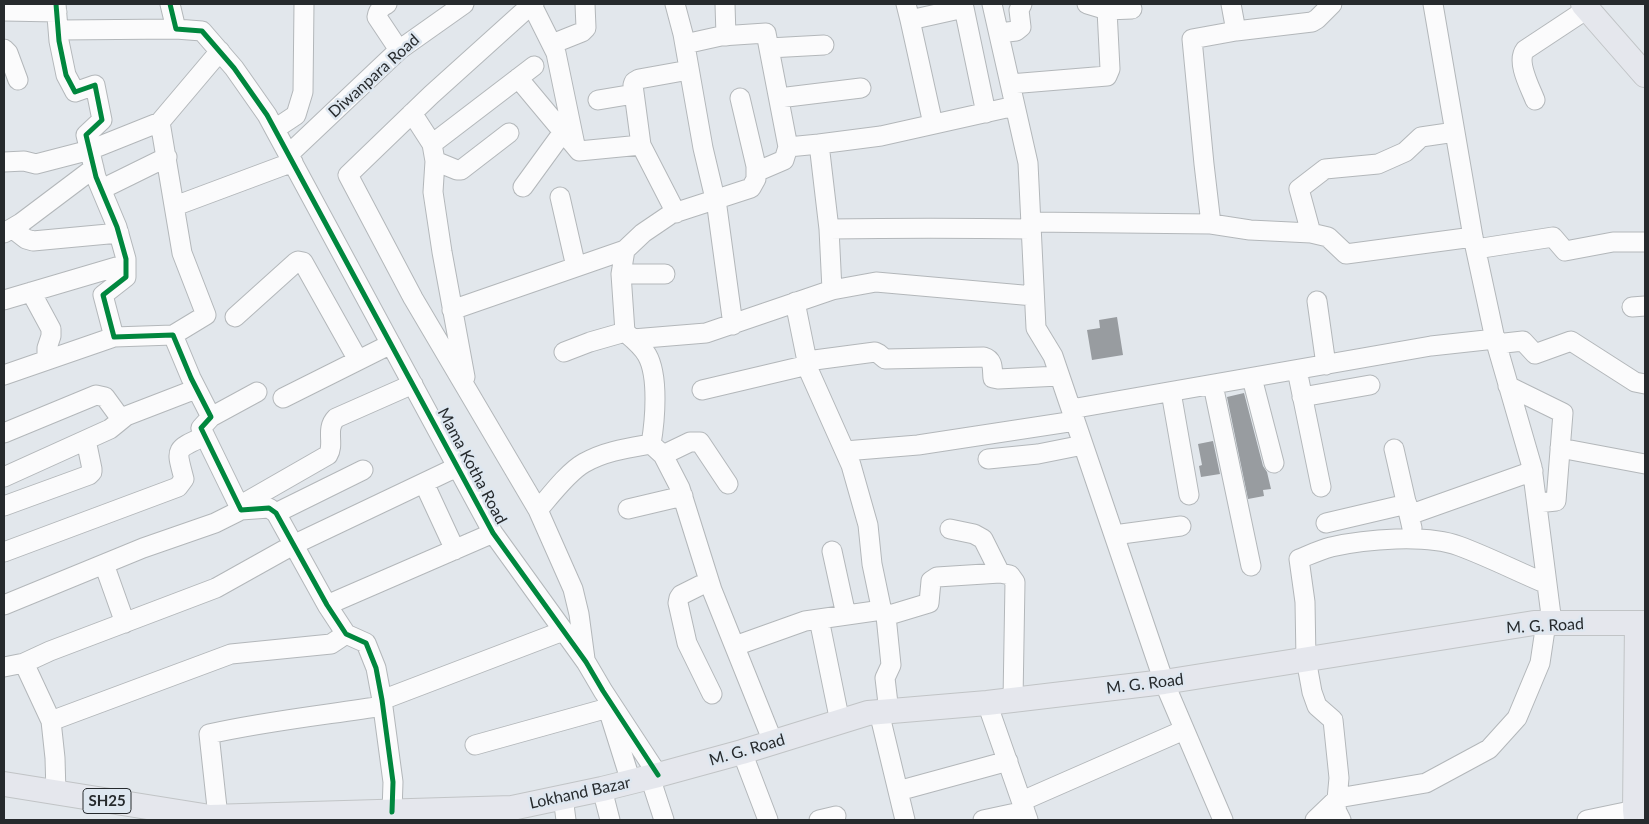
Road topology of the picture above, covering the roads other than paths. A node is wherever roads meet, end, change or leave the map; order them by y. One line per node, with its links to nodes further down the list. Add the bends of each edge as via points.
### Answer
1 (170, 4): 22 (street)
2 (304, 4): 50 (street, via 303,92 296,115)
3 (387, 4): 31 (street, via 378,12 378,17)
4 (464, 4): 31 (street, Diwanpara Road)
5 (533, 4): 26 (street); 46 (street)
6 (585, 4): 26 (street, via 586,28)
7 (675, 4): 27 (street)
8 (725, 4): 25 (street)
9 (992, 4): 24 (street)
10 (1022, 4): 24 (street, via 1019,30)
11 (1087, 4): 18 (street)
12 (1232, 4): 23 (street)
13 (1332, 4): 23 (street, via 1312,22)
14 (1433, 4): 53 (street)
15 (1585, 6): 35 (main road); 44 (street, via 1522,53 1521,62)
16 (24, 8): 19 (street, Mama Kotha Road); 21 (street, Mama Kotha Road)
17 (1132, 8): 18 (street)
18 (1107, 10): 38 (street, via 1110,69 1107,76)
19 (4, 12)
20 (908, 12): 47 (street, via 964,8); 49 (street)
21 (57, 15): 22 (street, Mama Kotha Road); 61 (street, via 66,75 75,92 95,85 102,120 86,135)
22 (176, 30): 32 (street, Mama Kotha Road, via 202,31)
23 (1236, 31): 70 (street, via 1192,39)
24 (999, 34): 38 (street)
25 (726, 36): 27 (street); 29 (street, via 766,33)
26 (552, 44): 57 (street)
27 (685, 44): 34 (street)
28 (824, 45): 29 (street)
29 (769, 48): 42 (street)
30 (4, 49): 37 (street, via 11,58)
31 (399, 50): 60 (street, Diwanpara Road)
32 (220, 51): 48 (street); 50 (street, Mama Kotha Road)
33 (534, 66): 36 (street)
34 (689, 70): 40 (street, via 639,79 634,82); 67 (street)
35 (1645, 75)
36 (518, 78): 52 (street); 58 (street)
37 (18, 80)
38 (1010, 84): 45 (street)
39 (862, 88): 42 (street)
40 (634, 94): 43 (street); 55 (street)
41 (740, 98): 63 (street)
42 (779, 98): 56 (street)
43 (598, 100)
44 (1535, 100)
45 (1015, 106): 47 (street); 71 (street, via 1028,164)
46 (412, 113): 58 (street); 112 (street, via 348,175 413,298)
47 (986, 113): 49 (street)
48 (160, 122): 59 (street); 61 (street)
49 (932, 124): 54 (street, via 881,136)
50 (275, 129): 60 (street, Mama Kotha Road)
51 (509, 132): 58 (street, via 461,170)
52 (563, 132): 57 (street); 64 (street)
53 (1455, 132): 75 (street, via 1421,138 1405,152 1378,164 1325,169 1299,189); 77 (street)
54 (819, 144): 56 (street); 72 (street)
55 (641, 146): 57 (street, via 582,151); 69 (street)
56 (788, 147): 63 (street, via 784,160)
57 (576, 148)
58 (434, 152): 89 (street, via 433,192)
59 (167, 157): 65 (street); 68 (street)
60 (291, 158): 68 (street); 96 (street, Mama Kotha Road)
61 (92, 159): 62 (street, via 36,164); 65 (street); 73 (street)
62 (4, 162)
63 (756, 172): 67 (street, via 751,188)
64 (523, 187)
65 (102, 188): 74 (street)
66 (560, 197): 80 (street)
67 (715, 201): 69 (street); 91 (street)
68 (175, 206): 92 (street, via 182,253 206,315)
69 (676, 213): 78 (street, via 643,232)
70 (1211, 224): 71 (street); 75 (street)
71 (1031, 225): 72 (street); 85 (street)
72 (830, 229): 83 (street)
73 (8, 231): 74 (street, via 33,240)
74 (119, 233): 79 (street)
75 (1311, 233): 77 (street, via 1328,237 1346,254)
76 (1645, 242): 77 (street, via 1613,242 1565,251 1553,237)
77 (1474, 243): 95 (street)
78 (625, 250): 80 (street); 81 (street)
79 (126, 264): 84 (street); 94 (street, via 126,277 103,295)
80 (576, 267): 89 (street)
81 (621, 274): 82 (street); 93 (street)
82 (665, 274)
83 (832, 290): 85 (street, via 876,282); 88 (street)
84 (31, 292): 86 (street); 98 (street, via 51,329)
85 (1034, 296): 104 (street, via 1036,328 1053,356)
86 (4, 300)
87 (1317, 301): 101 (street)
88 (795, 302): 91 (street); 100 (street)
89 (452, 310): 112 (street)
90 (235, 317): 99 (street, via 295,263 303,262)
91 (733, 325): 93 (street, via 706,333)
92 (173, 335): 94 (street); 111 (street)
93 (629, 336): 97 (street, via 590,342); 127 (street, via 647,354 653,371)
94 (114, 337): 98 (street)
95 (1496, 342): 101 (street, via 1431,346); 108 (street, via 1523,341 1535,354 1571,341 1635,382); 110 (street)
96 (391, 344): 99 (street); 106 (street, Mama Kotha Road)
97 (564, 352)
98 (47, 360): 103 (street)
99 (358, 360): 117 (street)
100 (807, 363): 104 (street, via 875,352 885,359 984,357 992,363 993,378); 113 (street); 128 (street)
101 (1326, 365): 102 (street)
102 (1297, 370): 105 (street); 116 (street)
103 (4, 375)
104 (1059, 376): 118 (street)
105 (1252, 378): 109 (street); 130 (street)
106 (413, 384): 132 (street, Mama Kotha Road); 143 (street, via 336,418 330,428 328,455)
107 (1370, 384): 116 (street)
108 (1645, 384)
109 (1213, 385): 115 (street); 159 (street)
110 (1508, 386): 126 (street, via 1563,413); 134 (street)
111 (196, 389): 119 (street); 120 (street)
112 (467, 390): 145 (street)
113 (702, 390)
114 (257, 392): 119 (street)
115 (1171, 392): 118 (street); 139 (street)
116 (1302, 397): 138 (street)
117 (283, 398)
118 (1073, 415): 124 (street); 128 (street, via 918,445)
119 (211, 417): 122 (street, via 201,428)
120 (121, 419): 121 (street, via 105,397 96,395); 123 (street, via 110,429)
121 (4, 433)
122 (205, 436): 143 (street); 157 (street, via 180,449 178,455 184,480 178,487)
123 (86, 440): 135 (street); 142 (street, via 92,469 89,475)
124 (1083, 445): 129 (street, via 1038,454); 152 (street)
125 (1394, 448): 146 (street)
126 (1560, 448): 131 (street); 141 (street, via 1556,501)
127 (657, 450): 137 (street, via 700,442); 140 (street); 145 (street, via 613,451 583,464 556,488)
128 (845, 451): 165 (street, via 868,525 872,564)
129 (988, 458)
130 (1274, 463)
131 (1645, 464)
132 (458, 467): 136 (street); 151 (street, Mama Kotha Road)
133 (362, 470): 147 (street)
134 (1533, 471): 141 (street); 146 (street)
135 (4, 477)
136 (424, 483): 154 (street); 155 (street)
137 (728, 484)
138 (1321, 487)
139 (1189, 495)
140 (683, 496): 144 (street); 161 (street)
141 (1537, 503): 162 (street)
142 (4, 506)
143 (240, 508): 147 (street, via 269,508); 158 (street, via 215,523)
144 (628, 509)
145 (538, 510): 175 (street, via 573,589)
146 (1408, 510): 148 (street); 153 (street)
147 (276, 513): 154 (street)
148 (1326, 523)
149 (1181, 526): 152 (street)
150 (950, 529): 160 (street, via 983,539)
151 (493, 533): 155 (street); 171 (street, Mama Kotha Road)
152 (1114, 535): 178 (street)
153 (1415, 539): 162 (street, via 1459,546); 174 (street, via 1357,542 1299,559 1305,602)
154 (294, 545): 164 (street); 168 (street, via 216,588)
155 (455, 550): 164 (street)
156 (832, 550): 166 (street)
157 (4, 552)
158 (104, 564): 163 (street); 168 (street)
159 (1251, 566)
160 (1000, 573): 165 (street, via 937,577 931,581 929,603); 181 (street, via 1010,574 1015,582)
161 (709, 581): 173 (street); 179 (street, via 681,595 678,603 687,643)
162 (1547, 584): 169 (street)
163 (4, 605)
164 (327, 605): 172 (street)
165 (884, 613): 166 (street); 184 (street, via 891,665 885,678)
166 (846, 615): 167 (street)
167 (818, 619): 173 (street, via 797,623); 186 (street)
168 (125, 623): 176 (street)
169 (1549, 623): 170 (main road, M. G. Road); 174 (main road, M. G. Road); 197 (street, via 1540,663 1517,718 1489,749 1426,783)
170 (1641, 623): 201 (main road)
171 (563, 631): 175 (street, Mama Kotha Road); 182 (street)
172 (346, 634): 182 (street, via 366,643 376,668); 185 (street, via 331,644 231,654)
173 (735, 646): 188 (street)
174 (1306, 659): 178 (main road, M. G. Road); 197 (street, via 1317,706 1333,720)
175 (586, 662): 180 (street, Mama Kotha Road)
176 (24, 663): 177 (street); 185 (street)
177 (4, 667)
178 (1164, 682): 181 (main road, M. G. Road); 187 (street)
179 (712, 694)
180 (605, 700): 189 (street); 192 (street, Mama Kotha Road); 192 (street, Mama Kotha Road)
181 (1013, 700): 183 (main road, M. G. Road)
182 (382, 703): 200 (street, via 393,782); 203 (street, via 313,717 249,724 209,734)
183 (987, 703): 184 (main road, M. G. Road); 191 (street)
184 (884, 712): 186 (main road, M. G. Road, via 868,713); 195 (street)
185 (51, 721): 196 (street)
186 (840, 722): 188 (main road, M. G. Road)
187 (1184, 730): 199 (street); 209 (street)
188 (773, 742): 190 (main road, M. G. Road)
189 (475, 744)
190 (742, 752): 192 (main road, M. G. Road); 206 (street)
191 (1008, 761): 195 (street); 199 (street)
192 (646, 778): 194 (main road, Lokhand Bazar); 205 (street)
193 (4, 784): 196 (main road, SH25)
194 (602, 789): 198 (main road, Lokhand Bazar); 204 (street)
195 (898, 791): 207 (street)
196 (56, 793): 203 (main road, SH25)
197 (1338, 798): 210 (street); 211 (street, via 1336,810)
198 (564, 809): 200 (main road, Lokhand Bazar)
199 (1025, 811): 208 (street)
200 (392, 812): 202 (main road, Lokhand Bazar)
201 (1635, 815): 212 (street)
202 (346, 817): 203 (main road, Lokhand Bazar)
203 (213, 818)
204 (610, 820)
205 (664, 820)
206 (768, 820)
207 (905, 820)
208 (983, 820)
209 (1223, 820)
210 (1315, 820)
211 (1341, 820)
212 (1587, 820)

